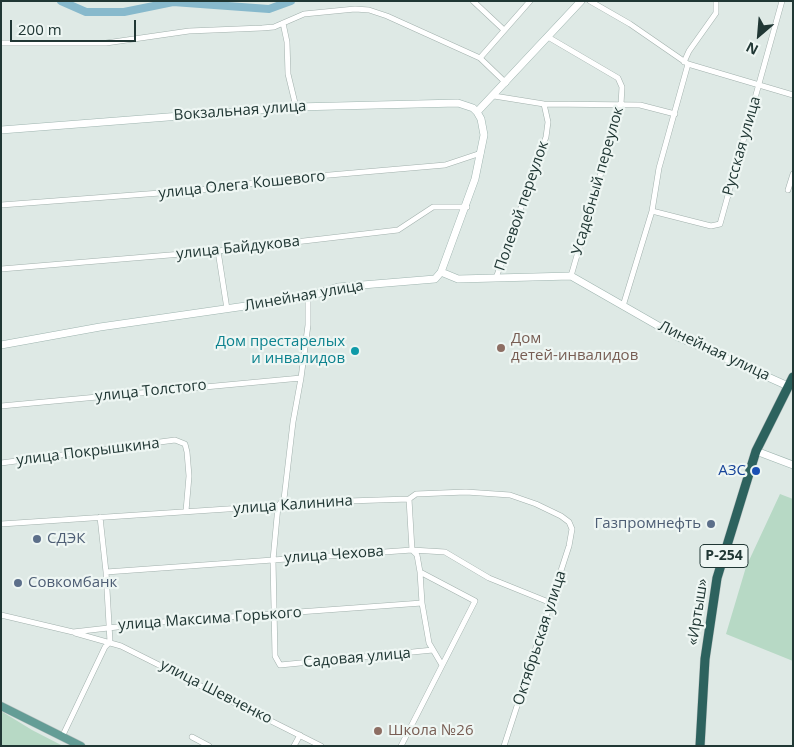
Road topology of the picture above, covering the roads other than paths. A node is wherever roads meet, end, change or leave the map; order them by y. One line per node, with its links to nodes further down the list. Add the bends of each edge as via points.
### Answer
1 (473, 1): 8 (street)
2 (530, 1): 8 (street)
3 (581, 1): 9 (street)
4 (590, 1): 12 (street)
5 (716, 1): 11 (street, via 716,13)
6 (782, 1): 16 (street, Русская улица)
7 (283, 23): 10 (street, via 262,28 189,30 106,43); 13 (street, via 304,14 369,10); 21 (street, via 288,74)
8 (504, 30): 13 (street)
9 (548, 36): 15 (street); 20 (street, Усадебный переулок, via 618,78 622,87)
10 (1, 42)
11 (688, 51): 12 (street); 14 (street)
12 (674, 55): 14 (street)
13 (480, 58): 15 (street)
14 (686, 64): 16 (street); 23 (street)
15 (506, 83): 18 (street)
16 (759, 85): 17 (street); 30 (street, Русская улица, via 720,224 711,226)
17 (793, 95)
18 (494, 96): 19 (street); 22 (street)
19 (544, 104): 20 (street); 35 (street, Полевой переулок, via 548,122 546,137)
20 (621, 104): 23 (street); 34 (street, Усадебный переулок)
21 (296, 107): 22 (street, Вокзальная улица, via 443,102 458,103); 24 (street, Вокзальная улица)
22 (477, 112): 25 (street, via 484,135)
23 (675, 114): 30 (street, via 659,168)
24 (1, 130)
25 (481, 153): 28 (street, улица Олега Кошевого, via 445,165 200,190); 29 (street)
26 (793, 174): 27 (street)
27 (788, 190)
28 (1, 205)
29 (467, 207): 31 (street, улица Байдукова, via 433,207 398,230); 33 (street)
30 (652, 211): 37 (street)
31 (218, 251): 32 (street, улица Байдукова); 38 (street)
32 (1, 269)
33 (441, 272): 35 (street, Линейная улица, via 458,279); 36 (street, Линейная улица, via 435,279 338,287)
34 (571, 276): 35 (street, Линейная улица); 37 (street, Линейная улица)
35 (496, 278)
36 (308, 296): 38 (street, Линейная улица); 41 (street)
37 (623, 306): 42 (street, Линейная улица, via 676,336)
38 (227, 308): 39 (street, Линейная улица)
39 (1, 345)
40 (793, 377): 42 (highway, «Иртыш» / Р-254)
41 (301, 378): 43 (street, улица Толстого); 48 (street, via 284,498)
42 (788, 386): 44 (highway, «Иртыш» / Р-254)
43 (1, 406)
44 (756, 451): 46 (street); 76 (highway, «Иртыш» / Р-254, via 718,574 705,659)
45 (1, 463): 49 (street, улица Покрышкина, via 175,440 185,444 187,452)
46 (793, 465)
47 (409, 499): 48 (street, улица Калинина); 52 (street, улица Калинина, via 416,494 448,492 510,495 561,516); 53 (street)
48 (278, 506): 49 (street, улица Калинина); 54 (street)
49 (186, 511): 50 (street, улица Калинина)
50 (100, 517): 51 (street, улица Калинина); 55 (street)
51 (1, 524)
52 (572, 529): 58 (street, Октябрьская улица)
53 (412, 550): 54 (street, улица Чехова); 56 (street, via 417,556); 58 (street, улица Чехова, via 445,552 489,578)
54 (273, 560): 55 (street, улица Чехова); 59 (street)
55 (106, 572): 61 (street)
56 (420, 572): 57 (street); 65 (street, via 475,601)
57 (422, 603): 59 (street, улица Максима Горького); 64 (street)
58 (551, 603): 75 (street, Октябрьская улица)
59 (273, 614): 61 (street, улица Максима Горького); 64 (street, Садовая улица, via 275,656 280,665)
60 (1, 616): 62 (street, улица Максима Горького)
61 (110, 627): 62 (street, улица Максима Горького); 63 (street)
62 (73, 632): 63 (street, улица Шевченко)
63 (110, 642): 67 (street, улица Шевченко); 68 (street)
64 (433, 650): 65 (street)
65 (442, 665): 74 (street)
66 (1, 706): 68 (main road)
67 (300, 735): 72 (street); 73 (street, улица Шевченко)
68 (62, 737): 70 (main road)
69 (192, 737): 71 (street)
70 (81, 746)
71 (209, 746)
72 (294, 746)
73 (321, 746)
74 (402, 746)
75 (504, 746)
76 (700, 746)

